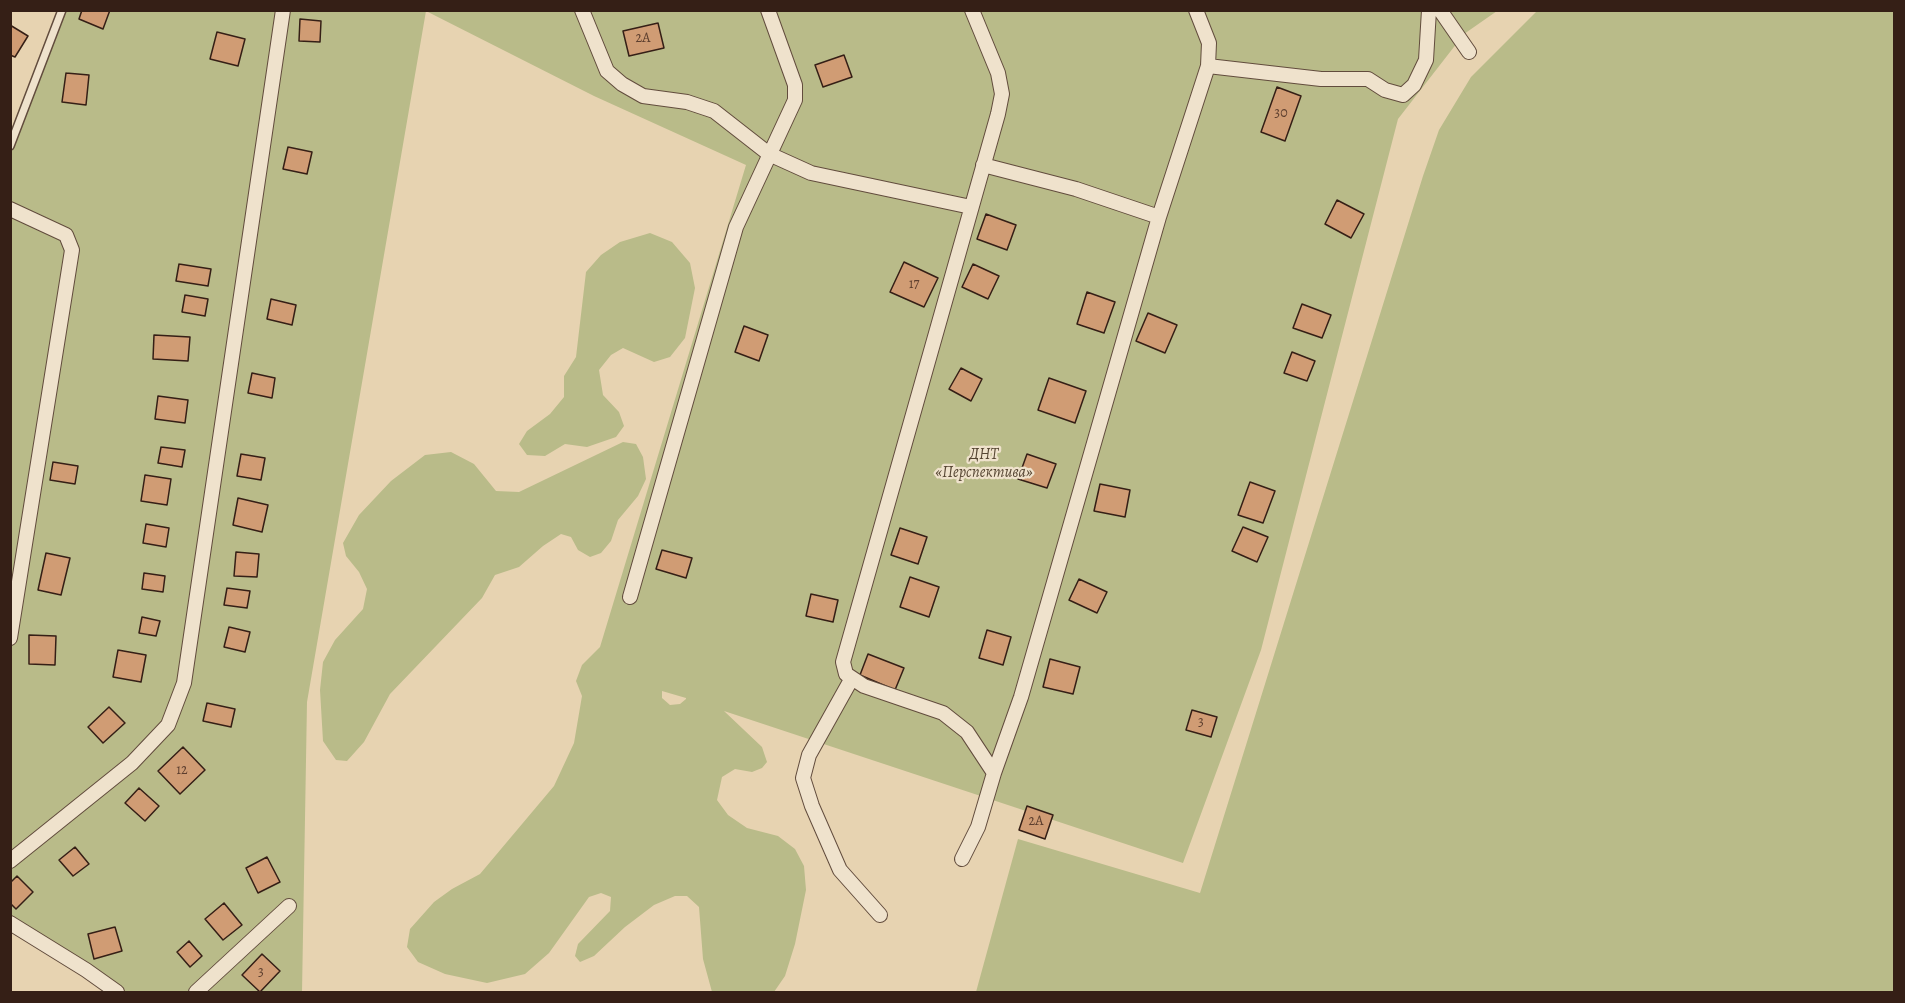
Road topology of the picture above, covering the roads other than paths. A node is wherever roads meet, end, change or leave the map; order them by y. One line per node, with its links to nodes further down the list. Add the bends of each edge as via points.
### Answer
1 (62, 10): 11 (lane)
2 (283, 10): 22 (street, via 184,683 168,725 132,763)
3 (582, 10): 12 (street, via 607,71 622,84 643,96 687,102 714,111)
4 (768, 10): 12 (street, via 795,85 795,99)
5 (972, 10): 13 (street, via 998,73 1002,94)
6 (1196, 10): 10 (street, via 1209,43)
7 (1429, 10): 10 (street, via 1426,60 1414,85 1403,95 1368,79 1321,79)
8 (1440, 10): 9 (street)
9 (1469, 52)
10 (1208, 66): 16 (street)
11 (10, 146)
12 (769, 154): 14 (street, via 811,173); 17 (street, via 736,227)
13 (982, 165): 14 (street); 16 (street, via 1076,189)
14 (971, 207): 19 (street, via 843,662 846,674)
15 (10, 209): 18 (street, via 66,235 72,250)
16 (1159, 217): 20 (street, via 1021,697)
17 (630, 597)
18 (10, 638)
19 (852, 678): 20 (street, via 864,686 943,713 967,732); 24 (street, via 808,755 803,778 840,870)
20 (994, 773): 21 (street, via 978,827)
21 (962, 859)
22 (10, 861)
23 (289, 906): 27 (street)
24 (880, 915)
25 (10, 923): 26 (street)
26 (117, 993)
27 (196, 993)

